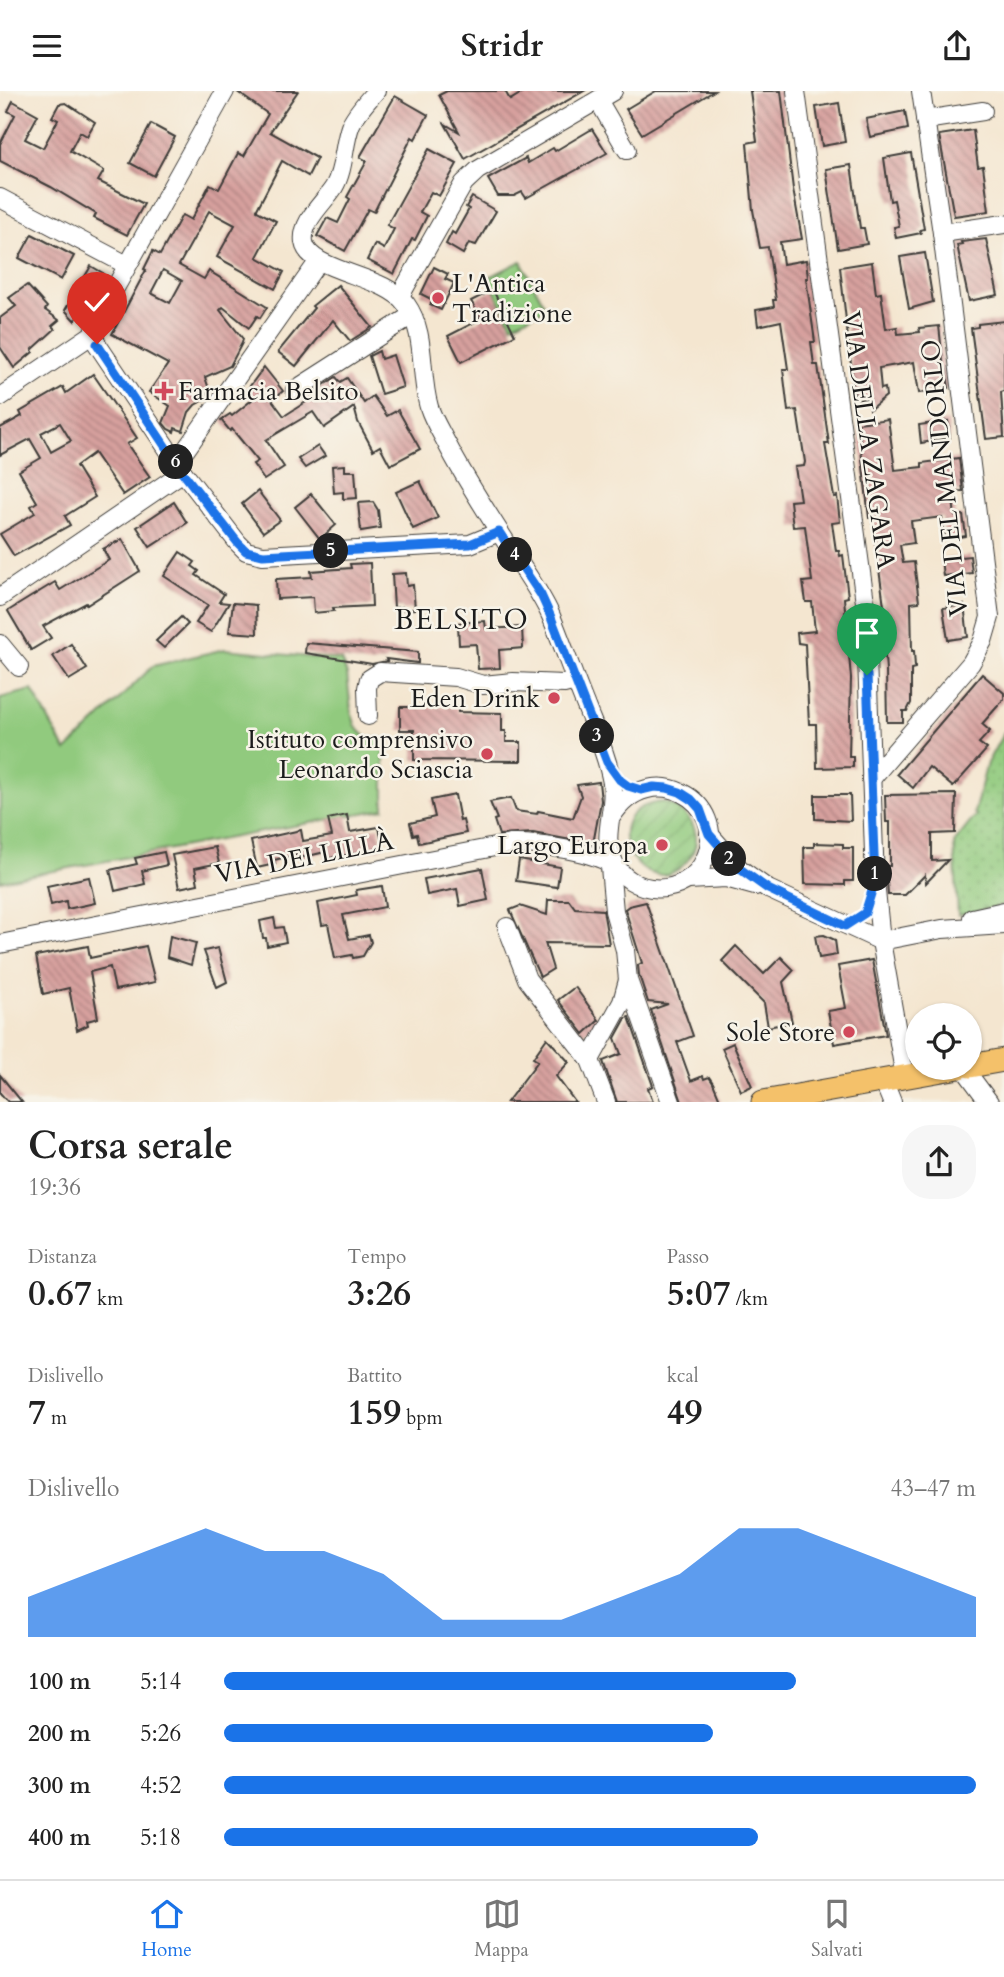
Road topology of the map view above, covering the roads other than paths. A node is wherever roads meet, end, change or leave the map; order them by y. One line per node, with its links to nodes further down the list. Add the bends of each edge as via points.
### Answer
1 (225, 91): 13 (street)
2 (376, 91): 12 (street, via 352,123 335,185 307,224 305,248)
3 (796, 91): 27 (street, VIA DELLA ZAGARA, via 865,602)
4 (921, 91): 7 (street, VIA DEL MANDORLO)
5 (606, 95): 8 (street); 14 (street, via 478,170 464,183)
6 (983, 111): 7 (street)
7 (925, 120): 11 (street, VIA DEL MANDORLO)
8 (627, 150)
9 (0, 198): 13 (street)
10 (1004, 224): 11 (street)
11 (942, 233): 27 (street, VIA DEL MANDORLO, via 990,617 971,663)
12 (318, 262): 14 (street, via 365,277); 19 (street)
13 (127, 265): 16 (street)
14 (400, 296): 15 (street)
15 (412, 314): 17 (street); 20 (street, via 430,411)
16 (93, 334): 18 (street); 19 (street)
17 (295, 390)
18 (0, 397)
19 (180, 468): 20 (street, via 238,543 255,554 470,544); 21 (street)
20 (499, 532): 24 (street, via 541,595)
21 (0, 597)
22 (0, 643): 23 (street)
23 (19, 667)
24 (576, 681): 25 (street, via 483,685 456,677 380,672 369,679); 26 (street)
25 (368, 716)
26 (607, 762): 28 (street, via 620,780); 29 (street)
27 (871, 779): 33 (street, VIA DELLA ZAGARA)
28 (641, 790): 29 (street, via 629,796); 30 (street, via 654,787 680,792 700,809)
29 (612, 816): 31 (street, via 608,830)
30 (709, 834): 32 (street, via 705,860); 34 (street, via 740,869)
31 (614, 868): 32 (street, via 650,889); 42 (street, VIA DEI LILLÀ, via 595,856 510,844); 43 (street, via 614,911)
32 (688, 880): 34 (street, via 726,878)
33 (875, 881): 35 (street); 41 (street)
34 (768, 889): 38 (street)
35 (869, 906): 38 (street); 41 (street)
36 (1004, 911): 40 (street)
37 (1004, 925): 40 (street)
38 (845, 926): 41 (street)
39 (507, 927): 44 (street, via 527,979)
40 (942, 929): 41 (street)
41 (873, 938): 48 (street)
42 (0, 944)
43 (628, 981): 44 (street); 52 (street)
44 (590, 1060): 51 (street)
45 (1004, 1060): 46 (main road)
46 (982, 1064)
47 (905, 1077): 48 (main road)
48 (894, 1079): 50 (main road); 54 (street)
49 (971, 1080): 55 (street)
50 (827, 1096): 53 (main road)
51 (606, 1102)
52 (671, 1102)
53 (763, 1102)
54 (892, 1102)
55 (989, 1102)

